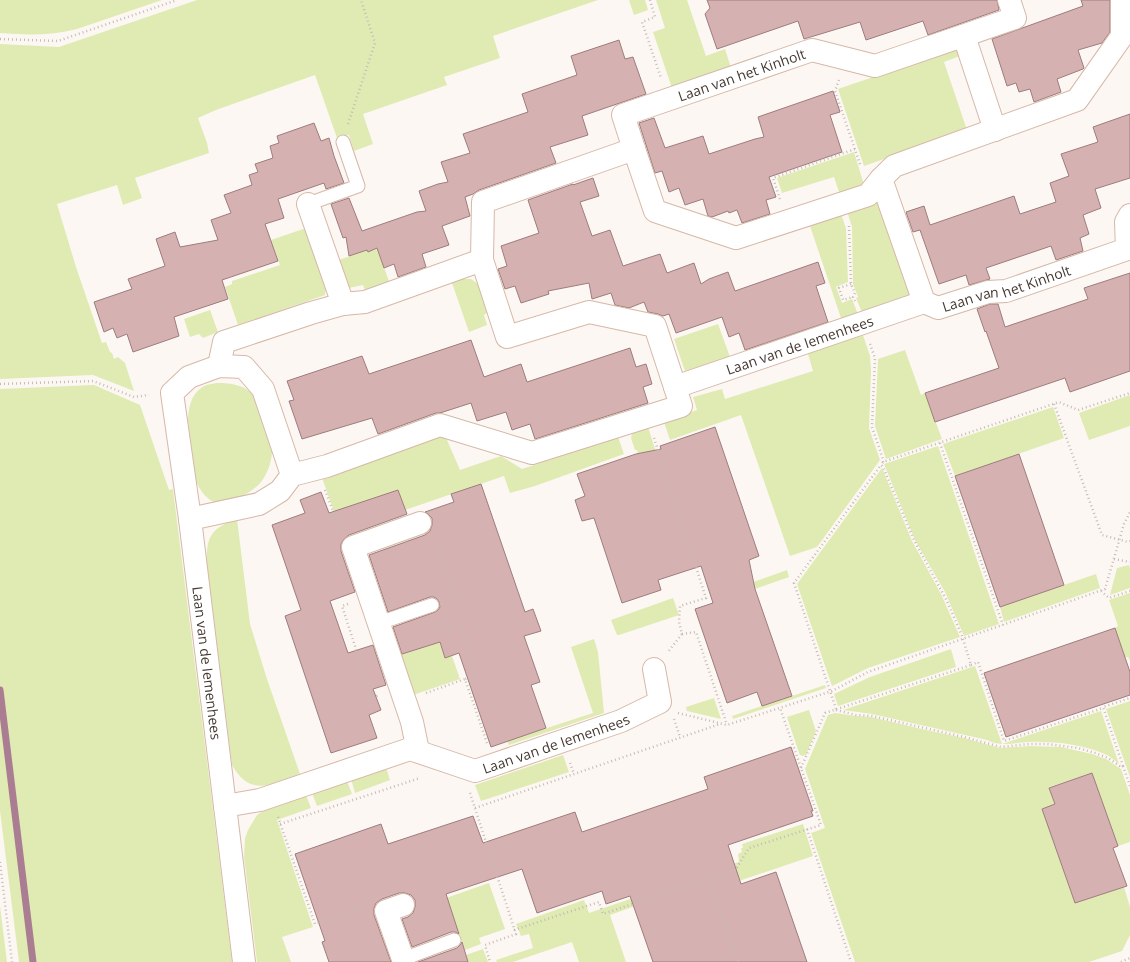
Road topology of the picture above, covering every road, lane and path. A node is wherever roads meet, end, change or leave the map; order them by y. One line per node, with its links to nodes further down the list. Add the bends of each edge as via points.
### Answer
1 (177, 0): 7 (path, via 58,41)
2 (361, 0): 11 (path, via 375,43)
3 (650, 0): 9 (path, via 655,17 642,22)
4 (1009, 0): 6 (street, Laan van het Kinholt, via 1015,18)
5 (1122, 0): 10 (street, via 1122,36 1077,100)
6 (964, 36): 8 (street, Laan van het Kinholt, via 875,66); 10 (street)
7 (0, 39)
8 (845, 59): 9 (street, Laan van het Kinholt, via 812,50); 13 (path, via 835,91)
9 (668, 100): 12 (street, Laan van het Kinholt, via 623,115)
10 (995, 130): 14 (street, via 894,166)
11 (343, 142): 16 (lane, via 358,186)
12 (634, 149): 18 (street, via 655,211 736,238); 20 (street, via 483,202)
13 (855, 149): 14 (path, via 861,167); 18 (path, via 773,178)
14 (882, 178): 15 (street, via 868,194); 23 (street, Laan van het Kinholt)
15 (841, 203): 18 (street); 21 (path, via 849,228)
16 (308, 204): 24 (street)
17 (1130, 215): 19 (street, Laan van het Kinholt, via 1126,222)
18 (787, 221)
19 (1128, 248): 23 (street, Laan van het Kinholt, via 1006,291 988,292 938,308)
20 (482, 260): 24 (street, via 365,302); 28 (street, via 507,338 588,312 655,326)
21 (850, 284): 22 (path, via 855,293); 22 (path, via 839,288 843,300)
22 (853, 297): 25 (path)
23 (924, 302): 25 (street, Laan van de Iemenhees)
24 (343, 304): 26 (street, via 224,342)
25 (864, 323): 28 (street, Laan van de Iemenhees); 34 (path, via 875,358 872,427 883,459)
26 (219, 366): 29 (street, via 189,377); 36 (street, via 244,367 263,389)
27 (0, 384): 29 (path, via 93,381 134,397)
28 (675, 387): 32 (street, via 682,406)
29 (172, 393): 38 (street, Laan van de Iemenhees)
30 (1130, 393): 31 (path, via 1078,410 1059,402)
31 (1054, 404): 33 (path); 40 (path, via 1102,535)
32 (646, 416): 35 (street, via 532,452 440,425); 50 (path, via 706,598 680,606 679,622)
33 (940, 443): 34 (path); 49 (path)
34 (882, 464): 51 (path, via 914,540 947,601); 55 (path, via 794,583)
35 (317, 469): 36 (street); 42 (path, via 344,541)
36 (292, 475): 38 (street, via 280,491 259,504)
37 (1130, 512): 40 (path)
38 (190, 519): 71 (street, Laan van de Iemenhees)
39 (420, 523): 42 (street, via 353,547); 47 (path, via 428,519 456,596)
40 (1120, 540): 41 (path); 43 (path)
41 (1130, 541)
42 (354, 549): 48 (street)
43 (1114, 559): 44 (path); 45 (path, via 1105,589)
44 (1130, 562)
45 (1101, 591): 46 (path, via 1109,598); 49 (path)
46 (1130, 591)
47 (432, 605): 48 (lane); 54 (path, via 440,629 460,623 476,675)
48 (379, 622): 57 (street)
49 (1003, 625): 51 (path)
50 (682, 634): 53 (path); 63 (path, via 696,632)
51 (963, 639): 52 (path); 55 (path, via 868,672)
52 (971, 664): 60 (path, via 978,662 1004,741); 61 (path)
53 (654, 669): 58 (street)
54 (465, 680): 57 (path); 67 (path)
55 (830, 692): 59 (path); 61 (path)
56 (1130, 698): 60 (path)
57 (405, 701): 65 (street)
58 (665, 705): 62 (path, via 680,714); 64 (path); 67 (street, Laan van de Iemenhees)
59 (780, 708): 63 (path); 68 (path)
60 (1104, 708): 66 (path)
61 (836, 710): 66 (path, via 872,716 1001,747 1047,744 1078,748); 68 (path, via 825,713)
62 (720, 724): 63 (path); 64 (path)
63 (727, 725)
64 (680, 737): 72 (path)
65 (418, 751): 67 (street, Laan van de Iemenhees); 70 (street, Laan van de Iemenhees, via 410,749); 73 (path, via 422,777)
66 (1123, 766): 69 (path)
67 (484, 768): 72 (path, via 470,792)
68 (801, 768): 74 (path, via 821,825)
69 (1130, 786)
70 (271, 797): 71 (street, Laan van de Iemenhees); 73 (path)
71 (225, 806): 83 (street, Laan van de Iemenhees)
72 (475, 808): 78 (path)
73 (280, 824): 77 (path, via 315,924 373,905)
74 (808, 829): 76 (path, via 748,848 736,869); 86 (path)
75 (0, 862): 82 (path)
76 (710, 877): 78 (path, via 603,914 599,902); 85 (path)
77 (394, 908): 81 (street)
78 (514, 930): 84 (path, via 516,934 485,946)
79 (454, 940): 81 (lane)
80 (1130, 958): 87 (path)
81 (403, 960)
82 (12, 962)
83 (244, 962)
84 (490, 962)
85 (739, 962)
86 (851, 962)
87 (1122, 962)

